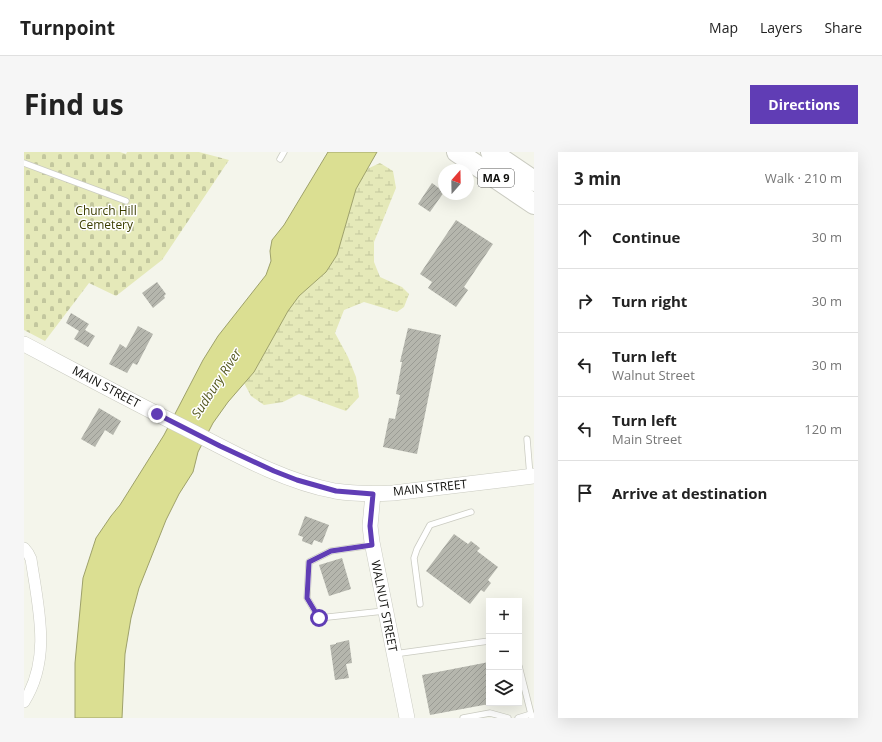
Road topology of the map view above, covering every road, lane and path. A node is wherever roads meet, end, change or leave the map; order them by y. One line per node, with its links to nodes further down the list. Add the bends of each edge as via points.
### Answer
1 (284, 152): 4 (lane)
2 (457, 152): 8 (highway, MA 9)
3 (492, 152): 6 (highway, MA 9)
4 (280, 159)
5 (24, 163): 7 (lane)
6 (534, 181)
7 (126, 201)
8 (534, 204)
9 (24, 344): 12 (street, MAIN STREET, via 157,414 274,471 336,491)
10 (528, 439): 11 (lane)
11 (532, 476): 12 (street, MAIN STREET)
12 (373, 494): 14 (street, WALNUT STREET, via 370,526)
13 (471, 512): 16 (lane, via 430,526 417,549 414,558)
14 (372, 545): 17 (street, WALNUT STREET); 17 (lane, via 331,551 309,562 307,598 319,618)
15 (24, 548): 21 (street, via 31,560 42,639 40,663 31,691)
16 (420, 604)
17 (385, 611): 19 (street, WALNUT STREET)
18 (486, 640): 19 (lane)
19 (394, 654): 23 (street, WALNUT STREET)
20 (520, 670): 22 (lane)
21 (24, 702)
22 (532, 716): 26 (lane)
23 (407, 718)
24 (463, 718): 25 (lane, via 490,713)
25 (508, 718)
26 (518, 718)

